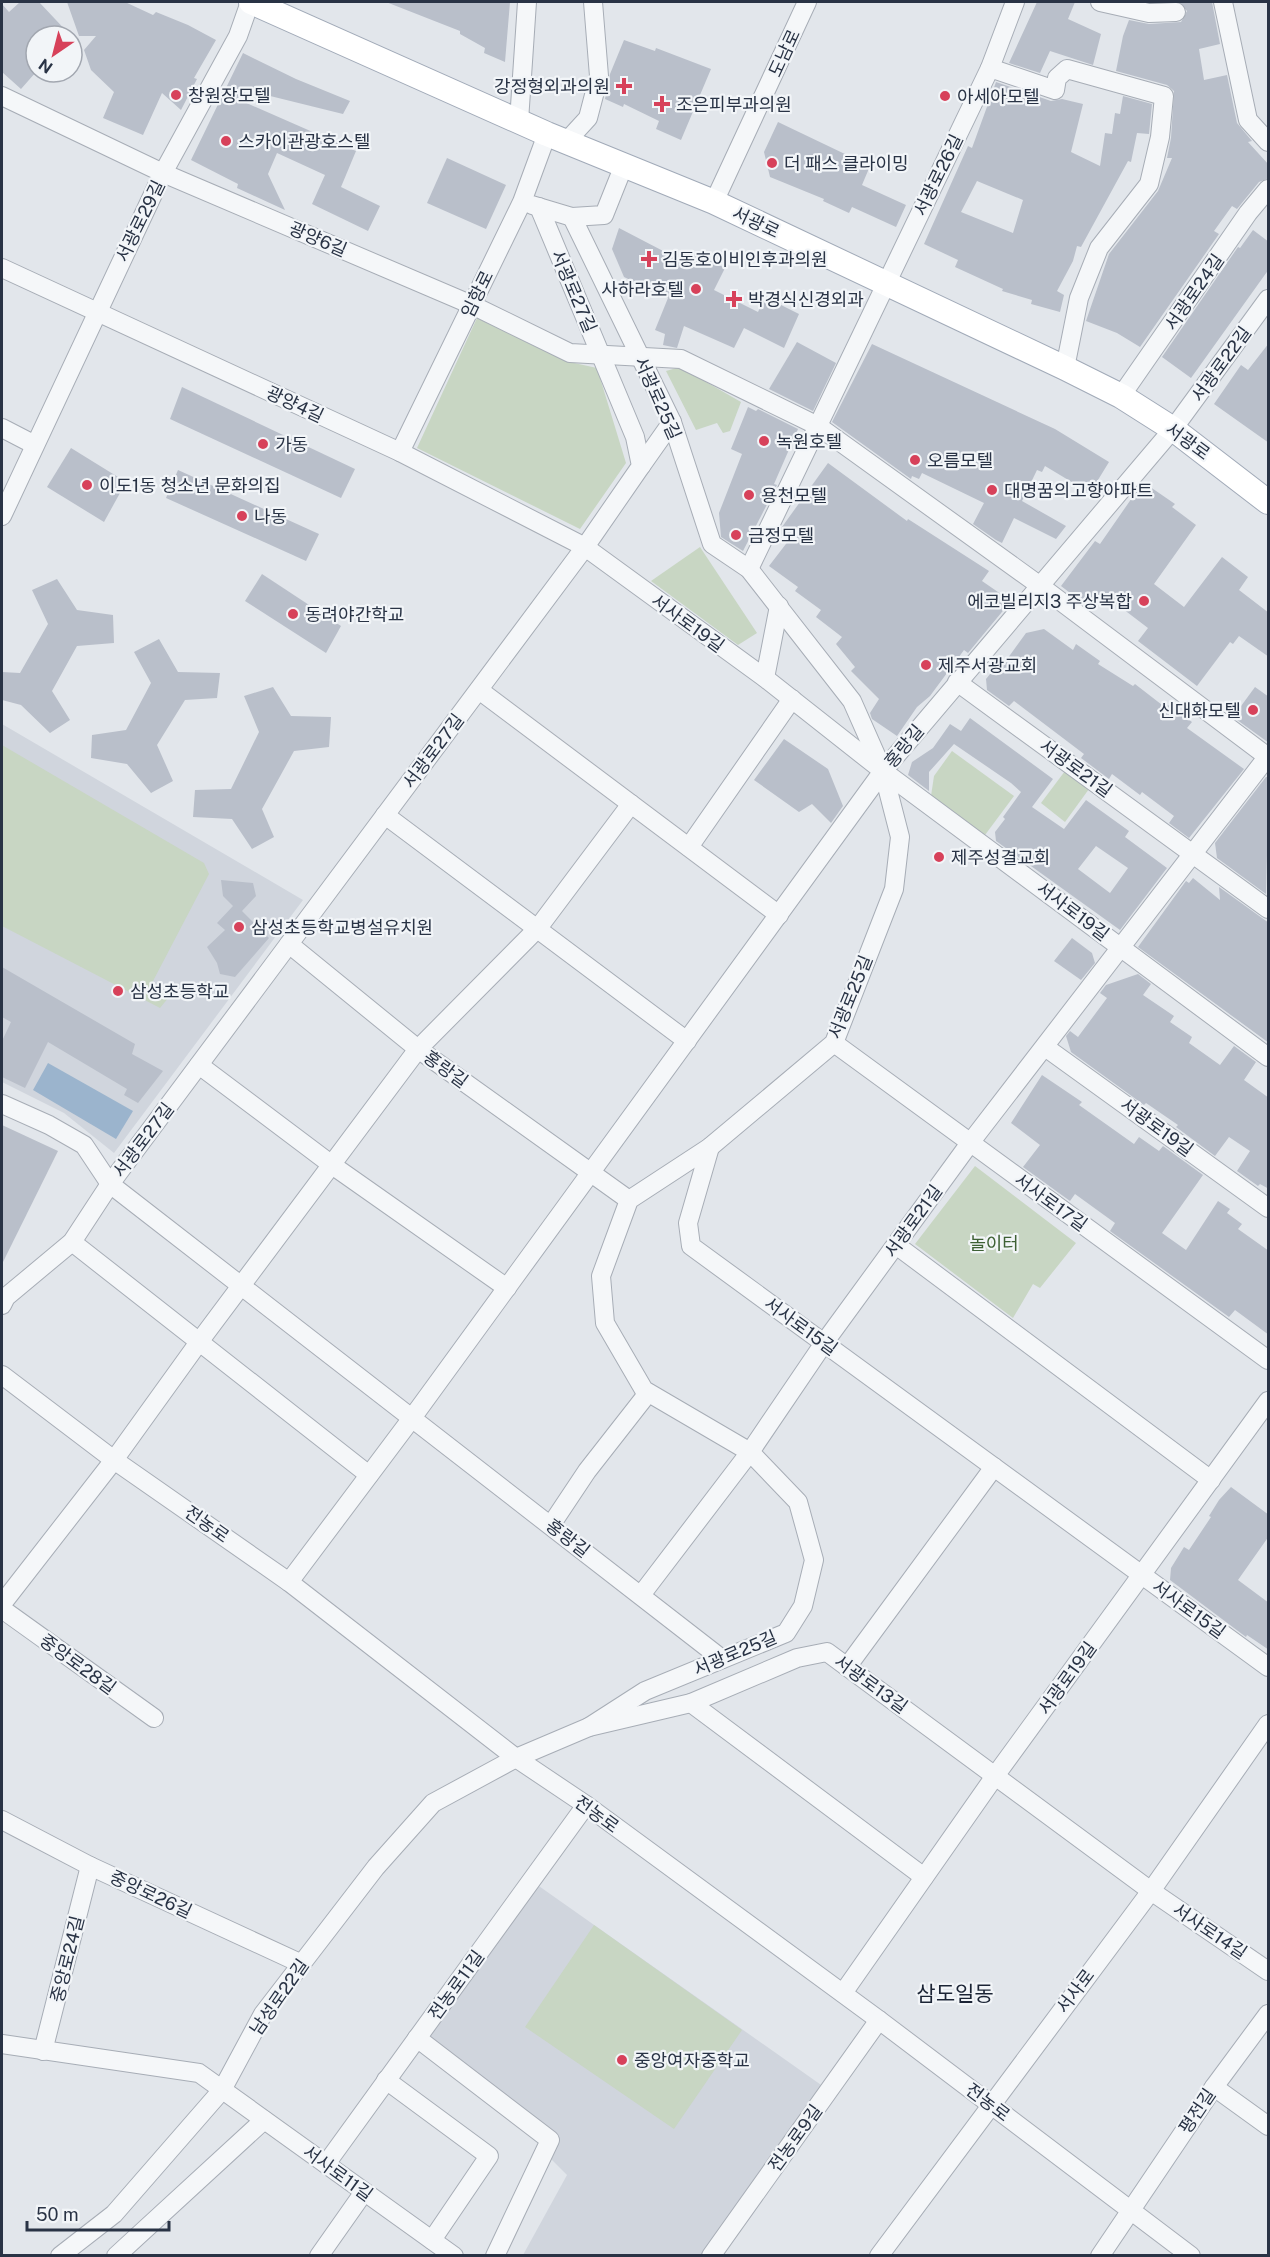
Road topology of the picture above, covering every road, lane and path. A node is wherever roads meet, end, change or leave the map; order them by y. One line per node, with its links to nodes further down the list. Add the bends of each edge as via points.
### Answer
1 (250, 2): 11 (main road, 서광로); 15 (street, 서광로29길, via 238,36)
2 (527, 2): 11 (street)
3 (593, 2): 12 (street, via 599,76 588,118)
4 (807, 2): 17 (street, 도남로)
5 (1015, 2): 9 (street, 서광로26길)
6 (1100, 2): 8 (street, via 1149,13)
7 (1223, 2): 13 (street, via 1248,120)
8 (1176, 12)
9 (990, 68): 21 (street, 서광로26길); 27 (street, via 1055,90 1057,78 1067,69 1164,96 1149,184 1099,248 1079,298)
10 (2, 96): 15 (street, 광양6길)
11 (519, 121): 12 (main road, 서광로)
12 (557, 138): 14 (main road, 서광로); 18 (street, 임항로)
13 (1269, 142)
14 (624, 165): 17 (main road, 서광로); 19 (street, via 604,215)
15 (163, 173): 23 (street, 광양6길); 24 (street, 서광로29길)
16 (1269, 189): 28 (street, 서광로24길, via 1248,213)
17 (714, 202): 21 (main road, 서광로)
18 (530, 205): 19 (street); 23 (street, 임항로); 25 (street, 서광로27길)
19 (572, 217): 26 (street, 서광로25길)
20 (2, 268): 24 (street, 광양4길)
21 (886, 283): 27 (main road, 서광로); 30 (street)
22 (1269, 299): 32 (street, 서광로22길)
23 (472, 305): 25 (street, 광양6길, via 570,354); 34 (street, 임항로)
24 (96, 313): 33 (street, 서광로29길); 34 (street, 광양4길)
25 (601, 355): 26 (street, 광양6길); 35 (street, 서광로27길, via 635,437)
26 (640, 357): 29 (street, 서광로25길); 30 (street, 광양6길, via 681,359)
27 (1065, 368): 28 (main road, 서광로)
28 (1121, 396): 32 (main road, 서광로)
29 (672, 422): 35 (street); 39 (street, 서광로25길, via 712,544)
30 (818, 426): 39 (street); 40 (street)
31 (2, 428): 33 (street)
32 (1173, 429): 36 (main road, 서광로); 40 (street, 홍랑길)
33 (33, 444): 37 (street, 서광로29길)
34 (400, 452): 38 (street, 광양4길)
35 (641, 466): 38 (street, 서광로27길)
36 (1269, 502)
37 (2, 516)
38 (585, 547): 42 (street, 서사로19길); 44 (street, 서광로27길)
39 (749, 569): 41 (street, 서광로25길)
40 (1039, 585): 43 (street, 홍랑길); 46 (street, 서광로21길)
41 (779, 606): 42 (street); 47 (street, 서광로25길, via 852,701)
42 (765, 678): 45 (street, 서사로19길)
43 (957, 682): 47 (street, 홍랑길); 51 (street, 서광로21길)
44 (479, 690): 48 (street); 49 (street, 서광로27길)
45 (792, 699): 47 (street, 서사로19길); 50 (street)
46 (1268, 756): 51 (street, 서광로21길)
47 (883, 771): 53 (street, 홍랑길); 56 (street, 서사로19길); 58 (street, 서광로25길, via 900,837 894,889)
48 (631, 804): 50 (street); 54 (street, 홍랑길)
49 (385, 815): 54 (street); 55 (street, 서광로27길)
50 (689, 847): 53 (street)
51 (1194, 854): 52 (street); 56 (street, 서광로21길)
52 (1269, 909)
53 (779, 915): 57 (street, 홍랑길)
54 (538, 928): 57 (street); 60 (street, 홍랑길)
55 (289, 944): 60 (street, 홍랑길); 62 (street, 서광로27길)
56 (1123, 948): 59 (street, 서광로21길); 61 (street, 서사로19길)
57 (687, 1041): 67 (street, 홍랑길)
58 (834, 1043): 64 (street, 서사로17길); 65 (street, 서광로25길)
59 (1045, 1047): 64 (street, 서광로21길); 70 (street, 서광로19길)
60 (418, 1049): 66 (street, 홍랑길); 67 (street, 홍랑길)
61 (1269, 1057)
62 (199, 1065): 66 (street); 68 (street, 서광로27길)
63 (2, 1104): 68 (street, via 84,1146)
64 (970, 1143): 72 (street, 서광로21길); 78 (street, 서사로17길)
65 (710, 1147): 69 (street, 서광로25길); 77 (street, 서사로15길, via 688,1222 691,1246)
66 (332, 1165): 73 (street, 홍랑길); 74 (street)
67 (592, 1173): 69 (street, 홍랑길); 74 (street, 홍랑길)
68 (110, 1184): 71 (street, 서광로27길); 73 (street)
69 (629, 1200): 80 (street, 서광로25길, via 601,1276 605,1323)
70 (1269, 1208)
71 (72, 1242): 75 (street, 서광로27길, via 6,1297); 76 (street)
72 (896, 1245): 77 (street, 서광로21길); 87 (street)
73 (241, 1286): 76 (street, 홍랑길); 82 (street)
74 (507, 1288): 82 (street, 홍랑길)
75 (2, 1305)
76 (199, 1342): 84 (street, 홍랑길); 86 (street)
77 (824, 1343): 83 (street, 서광로21길); 85 (street, 서사로15길)
78 (1269, 1360)
79 (2, 1375): 84 (street, 전농로)
80 (648, 1393): 83 (street, 서광로25길); 88 (street)
81 (1269, 1401): 87 (street, 서광로19길)
82 (412, 1418): 86 (street, 홍랑길); 88 (street, 홍랑길)
83 (750, 1452): 91 (street, 서광로21길); 94 (street, 서광로25길, via 798,1502 814,1560 802,1606)
84 (114, 1460): 90 (street, 전농로); 92 (street)
85 (994, 1467): 89 (street, 서사로15길); 98 (street)
86 (369, 1475): 90 (street, 홍랑길)
87 (1211, 1480): 89 (street, 서광로19길)
88 (551, 1525): 91 (street, 홍랑길)
89 (1142, 1575): 97 (street, 서사로15길); 104 (street, 서광로19길)
90 (289, 1582): 103 (street, 전농로)
91 (641, 1594): 96 (street, 홍랑길)
92 (2, 1604)
93 (2, 1609): 100 (street, 중앙로28길)
94 (786, 1633): 95 (street); 96 (street, 서광로25길)
95 (797, 1658): 98 (street, 서광로13길, via 826,1652); 99 (street, 서광로13길)
96 (722, 1659): 102 (street, 서광로25길, via 645,1691)
97 (1269, 1666)
98 (847, 1667): 104 (street, 서광로13길)
99 (691, 1703): 102 (street, 서광로13길); 108 (street)
100 (154, 1718)
101 (1269, 1724): 109 (street, 서사로)
102 (589, 1727): 103 (street, 서광로13길)
103 (516, 1758): 105 (street, 전농로); 110 (street, 남성로22길, via 434,1803 376,1868)
104 (995, 1776): 108 (street, 서광로19길); 109 (street, 서광로13길)
105 (586, 1805): 112 (street, 전농로); 115 (street, 전농로11길)
106 (2, 1820): 107 (street, 중앙로26길)
107 (90, 1866): 110 (street, 중앙로26길); 117 (street, 중앙로24길)
108 (924, 1877): 112 (street, 서광로19길)
109 (1151, 1890): 111 (street, 서사로14길); 121 (street, 서사로)
110 (302, 1964): 120 (street, 남성로22길, via 263,2014)
111 (1269, 1971)
112 (843, 1993): 114 (street, 전농로)
113 (1269, 2014): 119 (street, 평전길)
114 (879, 2020): 121 (street, 전농로); 133 (street, 전농로9길)
115 (417, 2038): 118 (street, 전농로11길); 132 (street, via 550,2140)
116 (2, 2044): 117 (street)
117 (43, 2051): 120 (street, via 199,2073)
118 (387, 2080): 124 (street, 전농로11길); 127 (street, via 489,2156)
119 (1214, 2087): 123 (street); 126 (street, 평전길)
120 (222, 2090): 122 (street, 서사로11길); 128 (street, 남성로22길, via 114,2214)
121 (990, 2103): 126 (street, 전농로); 134 (street, 서사로)
122 (264, 2120): 124 (street, 서사로11길); 129 (street)
123 (1269, 2126)
124 (326, 2164): 125 (street, 서사로11길)
125 (364, 2192): 127 (street, 서사로11길); 130 (street)
126 (1130, 2210): 135 (street, 평전길); 136 (street, 전농로)
127 (432, 2240): 131 (street, 서사로11길)
128 (60, 2256)
129 (117, 2256)
130 (319, 2256)
131 (454, 2256)
132 (495, 2256)
133 (711, 2256)
134 (879, 2256)
135 (1100, 2256)
136 (1191, 2256)

